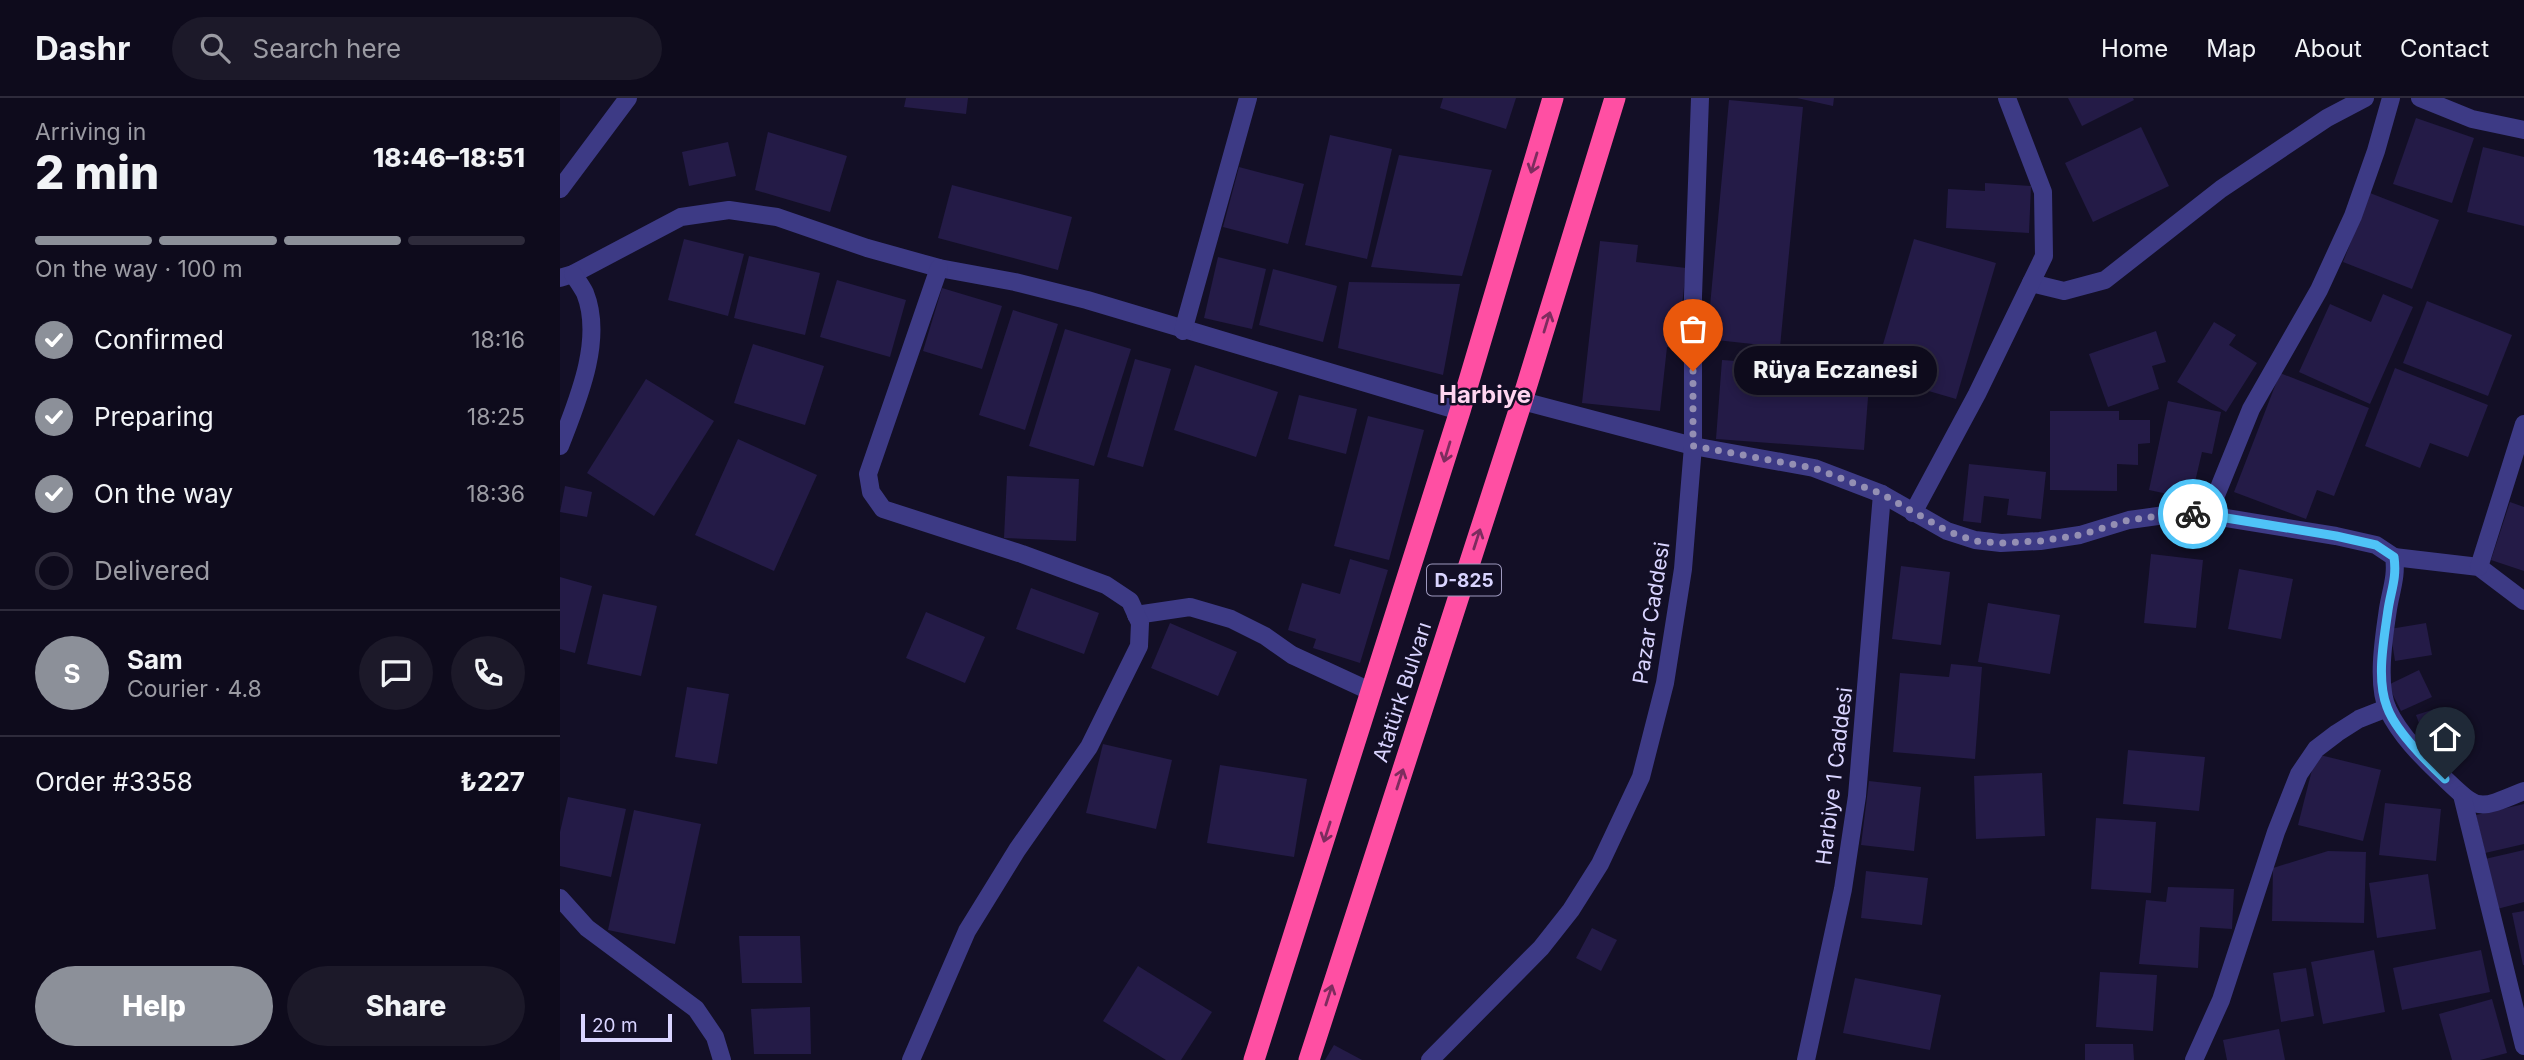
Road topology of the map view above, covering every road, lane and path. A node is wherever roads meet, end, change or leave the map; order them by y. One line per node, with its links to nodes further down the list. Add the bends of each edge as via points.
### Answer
1 (628, 98): 11 (street)
2 (1248, 98): 15 (street)
3 (1553, 98): 17 (highway, Atatürk Bulvarı / D-825, one-way to 17)
4 (1615, 98): 16 (highway, Atatürk Bulvarı / D-825, one-way to 4)
5 (1700, 98): 20 (street, Pazar Caddesi)
6 (2007, 98): 14 (street, via 2043,192 2044,256)
7 (2365, 98): 14 (street, via 2221,189 2105,280 2064,290)
8 (2390, 98): 23 (street, via 2353,216 2319,290 2251,409)
9 (2420, 98): 10 (street, via 2472,119)
10 (2524, 130)
11 (560, 189)
12 (939, 268): 13 (street, via 777,217 729,209 681,217); 15 (street, via 1075,297); 27 (street, via 868,474 871,492 883,509 1107,585 1130,601)
13 (567, 276): 19 (street, via 585,294 589,359)
14 (2031, 284): 22 (street)
15 (1183, 331): 17 (street)
16 (1522, 401): 20 (street); 37 (highway, Atatürk Bulvarı / D-825, one-way to 16)
17 (1460, 411): 28 (highway, Atatürk Bulvarı / D-825, one-way to 28)
18 (2524, 425): 25 (street)
19 (560, 446)
20 (1693, 446): 21 (street, via 1814,468); 38 (street, Pazar Caddesi, via 1683,569 1665,682 1641,777 1600,864 1571,910 1541,948)
21 (1882, 494): 22 (street); 39 (street, Harbiye 1 Caddesi, via 1857,796 1843,889)
22 (1913, 513): 23 (street, via 1975,541 2001,543 2080,535 2129,520 2172,514)
23 (2208, 515): 24 (street, via 2376,545)
24 (2394, 557): 25 (street); 29 (street, via 2397,575 2382,678)
25 (2479, 567): 26 (street)
26 (2524, 601)
27 (1136, 615): 28 (street, via 1190,607 1231,619); 35 (street, via 1139,646 1089,747 967,931)
28 (1372, 692): 36 (highway, Atatürk Bulvarı / D-825, one-way to 36)
29 (2387, 708): 31 (street, via 2407,738); 40 (street, via 2337,733 2316,749 2299,774 2221,1000)
30 (2524, 791): 31 (street, via 2483,807)
31 (2462, 795): 33 (street)
32 (560, 898): 34 (street, via 587,929 696,1009 715,1037)
33 (2524, 1046)
34 (722, 1060)
35 (911, 1060)
36 (1254, 1060)
37 (1309, 1060)
38 (1430, 1060)
39 (1806, 1060)
40 (2194, 1060)

